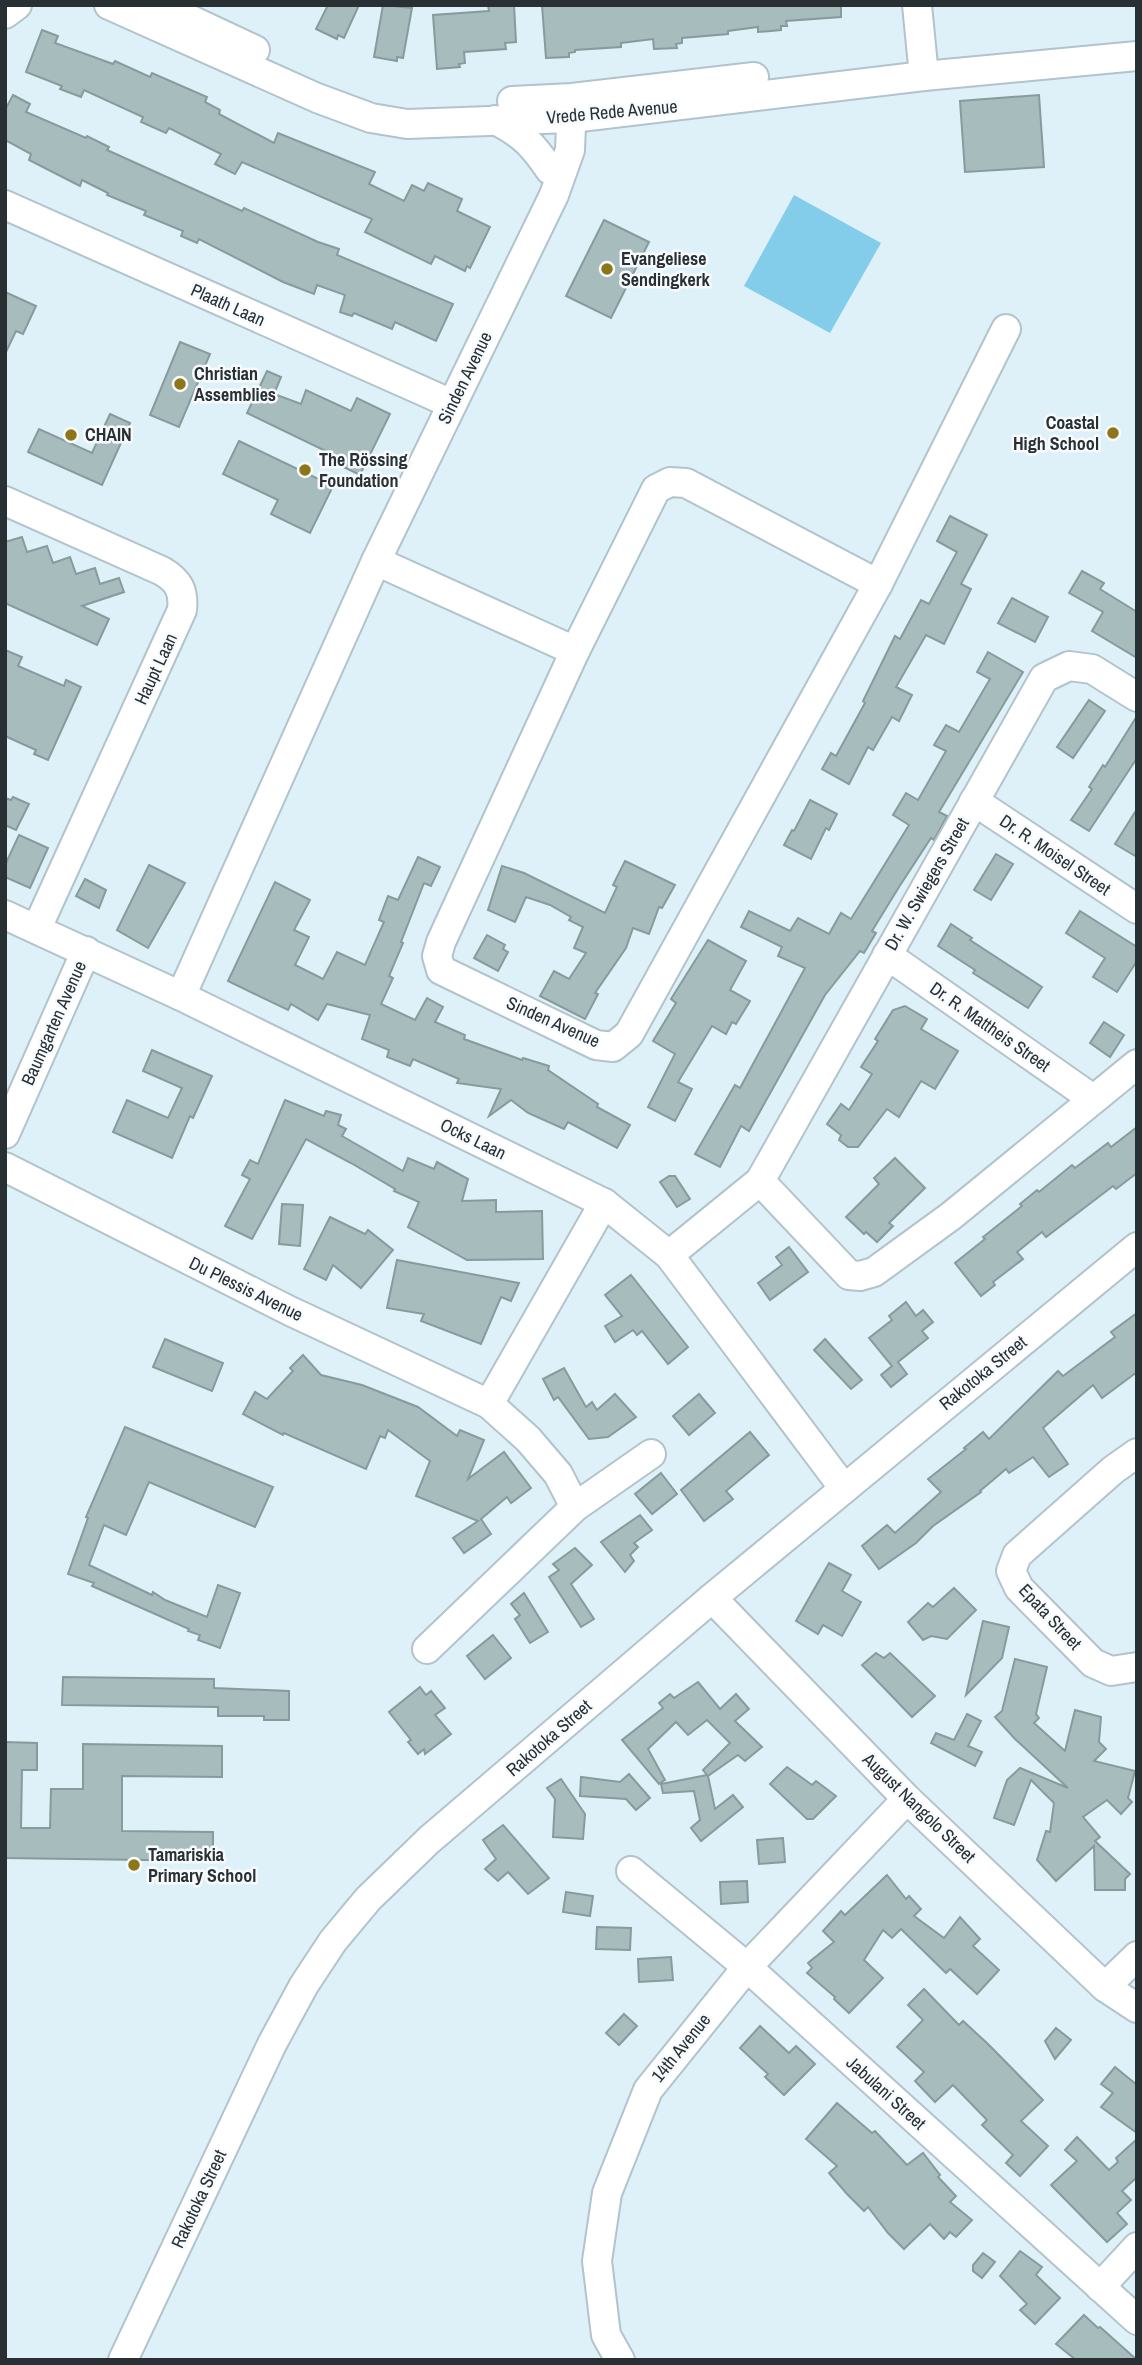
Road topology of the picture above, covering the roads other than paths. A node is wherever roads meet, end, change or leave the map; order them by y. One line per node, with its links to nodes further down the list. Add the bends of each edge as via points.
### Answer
1 (17, 5): 5 (street)
2 (109, 5): 10 (street, Vrede Rede Avenue, via 371,118 407,124)
3 (159, 5): 9 (street, Vrede Rede Avenue, via 320,80 384,104)
4 (917, 5): 8 (street)
5 (5, 14)
6 (1137, 40): 8 (street, Vrede Rede Avenue)
7 (1137, 56): 8 (street, Vrede Rede Avenue)
8 (923, 67): 9 (street, Vrede Rede Avenue)
9 (560, 108): 10 (street, Vrede Rede Avenue); 11 (street, Sinden Avenue, via 570,150)
10 (495, 120): 11 (street, via 530,142)
11 (552, 183): 14 (street, Sinden Avenue)
12 (5, 205): 14 (street, Plaath Laan)
13 (1006, 329): 17 (street, Sinden Avenue)
14 (452, 404): 16 (street, Sinden Avenue)
15 (5, 501): 23 (street, Haupt Laan, via 162,571 174,578 184,599 183,611)
16 (376, 561): 18 (street); 26 (street, Sinden Avenue)
17 (878, 584): 18 (street, Sinden Avenue, via 686,482 670,482 656,489); 18 (street, Sinden Avenue, via 629,1034 613,1047 596,1045 441,970 436,957)
18 (575, 651)
19 (1137, 697): 20 (street, Dr. W. Swiegers Street, via 1092,669 1069,666 1044,678)
20 (974, 802): 21 (street, Dr. R. Moisel Street); 25 (street, Dr. W. Swiegers Street)
21 (1137, 909)
22 (5, 915): 23 (street, Ocks Laan)
23 (37, 928): 24 (street, Ocks Laan)
24 (86, 951): 26 (street, Ocks Laan); 29 (street, Baumgarten Avenue)
25 (887, 955): 28 (street, Dr. R. Mattheis Street); 31 (street, Dr. W. Swiegers Street)
26 (181, 996): 32 (street, Ocks Laan)
27 (1137, 1064): 28 (street)
28 (1093, 1099): 31 (street, via 951,1216 874,1272 860,1276 849,1275)
29 (5, 1134)
30 (5, 1167): 35 (street, Du Plessis Avenue, via 290,1311)
31 (760, 1181): 34 (street, Dr. W. Swiegers Street)
32 (604, 1203): 34 (street, Ocks Laan); 35 (street)
33 (1137, 1247): 38 (street, Rakotoka Street)
34 (669, 1255): 38 (street, Ocks Laan)
35 (489, 1404): 39 (street, Du Plessis Avenue, via 558,1474)
36 (1137, 1453): 42 (street, Epata Street, via 1017,1555 1010,1570 1019,1588 1093,1662 1111,1671)
37 (651, 1454): 39 (street)
38 (843, 1488): 40 (street, Rakotoka Street)
39 (575, 1507): 41 (street)
40 (712, 1598): 43 (street, August Nangolo Street); 52 (street, Rakotoka Street, via 429,1840 368,1899 333,1941 272,2045)
41 (427, 1649)
42 (1137, 1667)
43 (907, 1799): 46 (street, 14th Avenue); 47 (street, August Nangolo Street)
44 (632, 1871): 46 (street, Jabulani Street)
45 (1137, 1956): 47 (street)
46 (747, 1967): 50 (street, Jabulani Street); 53 (street, 14th Avenue, via 648,2090 607,2193 597,2261 606,2335)
47 (1105, 1987): 48 (street, August Nangolo Street)
48 (1137, 2008)
49 (1137, 2247): 50 (street)
50 (1100, 2287): 51 (street, Jabulani Street)
51 (1137, 2320)
52 (123, 2360)
53 (620, 2360)

